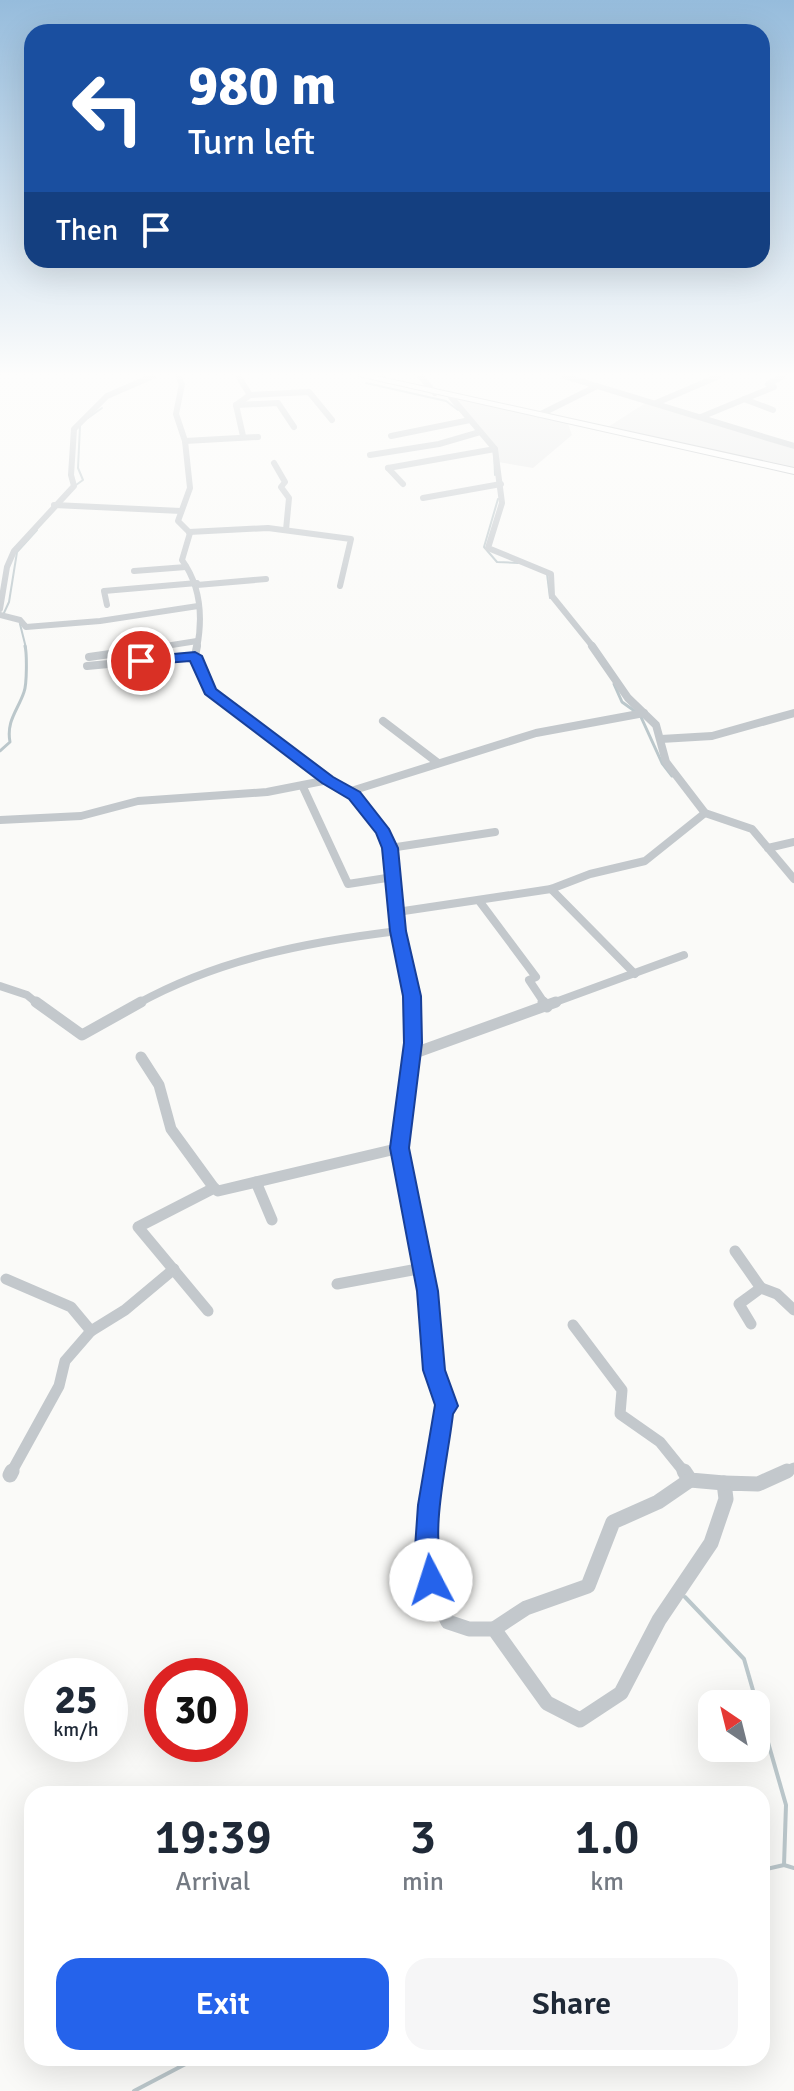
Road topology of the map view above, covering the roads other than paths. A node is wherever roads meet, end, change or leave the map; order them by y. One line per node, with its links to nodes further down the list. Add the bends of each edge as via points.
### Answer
1 (71, 474): 9 (street, via 74,486)
2 (188, 474): 10 (street, via 190,488)
3 (280, 474): 11 (street, via 289,498)
4 (393, 474): 6 (street)
5 (499, 474): 7 (street)
6 (403, 484)
7 (501, 484): 8 (street); 24 (street, via 502,503 488,548 551,574 552,596)
8 (423, 498)
9 (54, 505): 10 (street); 16 (street, via 14,551)
10 (181, 511): 12 (street, via 178,521)
11 (286, 530): 12 (street); 18 (street, via 351,539)
12 (189, 532): 13 (street, via 182,560)
13 (186, 567): 14 (street); 17 (street)
14 (134, 571)
15 (266, 579): 17 (street)
16 (3, 584): 21 (street, via 6,596)
17 (197, 584): 19 (street, via 104,591); 20 (street)
18 (340, 586)
19 (107, 605)
20 (198, 606): 21 (street, via 26,627); 22 (street)
21 (0, 612)
22 (197, 641): 23 (street); 23 (street, via 88,662)
23 (195, 656): 29 (street, via 210,691)
24 (644, 713): 27 (street); 28 (street, via 538,733)
25 (794, 713): 27 (street, via 713,734)
26 (383, 721): 28 (street)
27 (661, 739): 32 (street, via 666,762)
28 (438, 763): 31 (street)
29 (328, 780): 30 (street); 31 (street)
30 (303, 787): 33 (street, via 156,798 81,816); 38 (street, via 348,884)
31 (348, 792): 36 (street, via 367,808)
32 (705, 813): 37 (street, via 752,829); 40 (street, via 645,861)
33 (0, 820)
34 (495, 832): 36 (street)
35 (794, 842): 37 (street)
36 (390, 848): 38 (street)
37 (768, 848): 39 (street)
38 (393, 877): 42 (street)
39 (794, 879)
40 (551, 889): 41 (street); 45 (street)
41 (480, 902): 42 (street); 47 (street, via 536,977 529,980)
42 (397, 912): 43 (street)
43 (398, 931): 46 (street, via 349,936 229,963 82,1035 71,1032 27,994); 48 (street, via 412,996)
44 (684, 955): 45 (street)
45 (635, 974): 47 (street)
46 (0, 986)
47 (547, 1007): 48 (street)
48 (412, 1054): 50 (street)
49 (141, 1057): 52 (street, via 159,1085 171,1129)
50 (400, 1148): 51 (street); 55 (street)
51 (256, 1182): 52 (street); 53 (street)
52 (214, 1188): 56 (street, via 138,1227)
53 (272, 1220)
54 (735, 1251): 59 (street)
55 (423, 1268): 58 (street); 69 (street, via 434,1370 447,1406 442,1412 426,1562 448,1622)
56 (174, 1269): 61 (street); 64 (street)
57 (6, 1279): 64 (street, via 71,1307)
58 (337, 1284)
59 (761, 1288): 60 (street); 62 (street, via 739,1304)
60 (794, 1310)
61 (208, 1311)
62 (751, 1324)
63 (573, 1325): 67 (street, via 622,1390 620,1414 672,1451)
64 (91, 1331): 66 (street, via 65,1361 54,1396)
65 (794, 1468): 68 (street, via 758,1484)
66 (10, 1475)
67 (690, 1480): 68 (street); 69 (street, via 613,1522 588,1586 526,1608)
68 (724, 1483): 69 (street, via 726,1499 711,1543 659,1620 621,1693 580,1720 547,1703)
69 (494, 1629)

